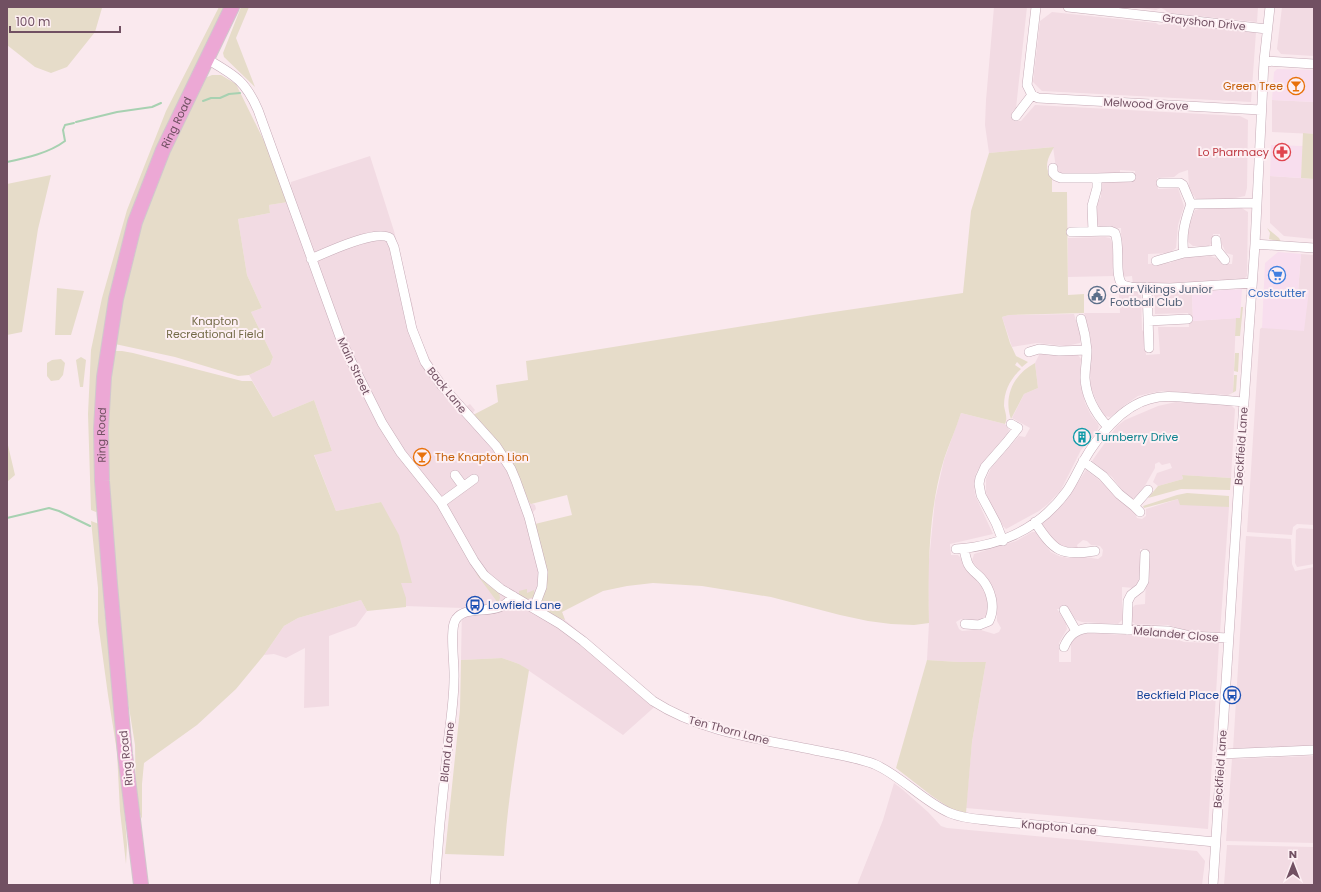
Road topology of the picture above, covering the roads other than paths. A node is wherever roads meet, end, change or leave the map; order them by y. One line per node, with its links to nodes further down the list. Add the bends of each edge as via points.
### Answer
1 (232, 7): 6 (highway, Ring Road)
2 (1036, 7): 9 (street, via 1027,85)
3 (1068, 7): 5 (street, Grayshon Drive)
4 (1270, 7): 5 (street, Beckfield Lane)
5 (1267, 29): 7 (street, Beckfield Lane)
6 (207, 59): 27 (street, Main Street, via 232,74 250,92); 64 (highway, Ring Road, via 163,150 135,222 116,299 104,377 102,481 108,569)
7 (1264, 61): 8 (street); 10 (street, Beckfield Lane)
8 (1314, 64)
9 (1032, 95): 10 (street, Melwood Grove, via 1038,98); 11 (street)
10 (1261, 110): 18 (street, Beckfield Lane)
11 (1016, 116)
12 (1053, 168): 15 (street, via 1053,173 1061,178)
13 (1184, 174): 17 (street)
14 (1131, 177): 15 (street)
15 (1097, 178): 20 (street, via 1092,206)
16 (1161, 183): 17 (street)
17 (1180, 183): 19 (street)
18 (1257, 203): 19 (street); 23 (street, Beckfield Lane)
19 (1191, 204): 26 (street, via 1183,232)
20 (1093, 231): 21 (street); 31 (street, via 1115,233 1118,239 1120,282 1124,286)
21 (1071, 232)
22 (1216, 240): 25 (street)
23 (1255, 244): 24 (street); 30 (street, Beckfield Lane)
24 (1314, 248)
25 (1217, 250): 26 (street); 28 (street)
26 (1184, 253): 29 (street)
27 (311, 259): 46 (street, Main Street, via 340,337 382,423 401,453); 52 (street, Back Lane, via 367,238 384,235 390,238 412,330 425,362 442,386 496,446 516,481 535,537 543,572 542,587)
28 (1225, 260)
29 (1156, 261)
30 (1252, 283): 31 (street); 38 (street, Beckfield Lane)
31 (1147, 288): 34 (street)
32 (1081, 319): 36 (street)
33 (1188, 319): 34 (street)
34 (1148, 321): 35 (street)
35 (1149, 348)
36 (1087, 350): 37 (street, via 1039,349); 39 (street, via 1087,390 1094,409)
37 (1029, 352)
38 (1244, 402): 39 (street, via 1170,397 1150,399 1126,411); 58 (street, Beckfield Lane)
39 (1108, 427): 41 (street)
40 (1017, 428): 48 (street, via 985,467 980,478 981,495)
41 (1083, 461): 45 (street, via 1104,476 1119,494 1137,509); 47 (street, via 1068,490)
42 (455, 475): 44 (street)
43 (474, 479): 44 (street)
44 (463, 486): 46 (street)
45 (1148, 490)
46 (441, 503): 51 (street, Main Street, via 478,568 492,582)
47 (1035, 522): 48 (street); 49 (street, via 1050,544 1060,550 1075,554 1084,549)
48 (1003, 540): 54 (street, via 990,545 960,549 968,564 986,583 993,606 991,624)
49 (1095, 551)
50 (1145, 554): 56 (street, via 1144,581 1128,601)
51 (513, 596): 52 (street, Main Street); 65 (street, Bland Lane, via 505,605 486,611 467,611 460,614 453,629 453,696)
52 (534, 608): 55 (street, Main Street)
53 (1064, 610): 57 (street)
54 (965, 624)
55 (568, 630): 62 (street, Ten Thorn Lane, via 642,693 674,714 705,726 872,764 893,774)
56 (1127, 630): 57 (street, Melander Close, via 1088,628); 58 (street, Melander Close, via 1168,631 1190,636)
57 (1076, 631): 59 (street)
58 (1228, 638): 61 (street, Beckfield Lane)
59 (1064, 647)
60 (1314, 750): 61 (street)
61 (1221, 754): 63 (street, Beckfield Lane)
62 (911, 787): 63 (street, Knapton Lane, via 941,808 963,817)
63 (1216, 842): 66 (street, Beckfield Lane)
64 (141, 885)
65 (435, 885)
66 (1213, 885)

